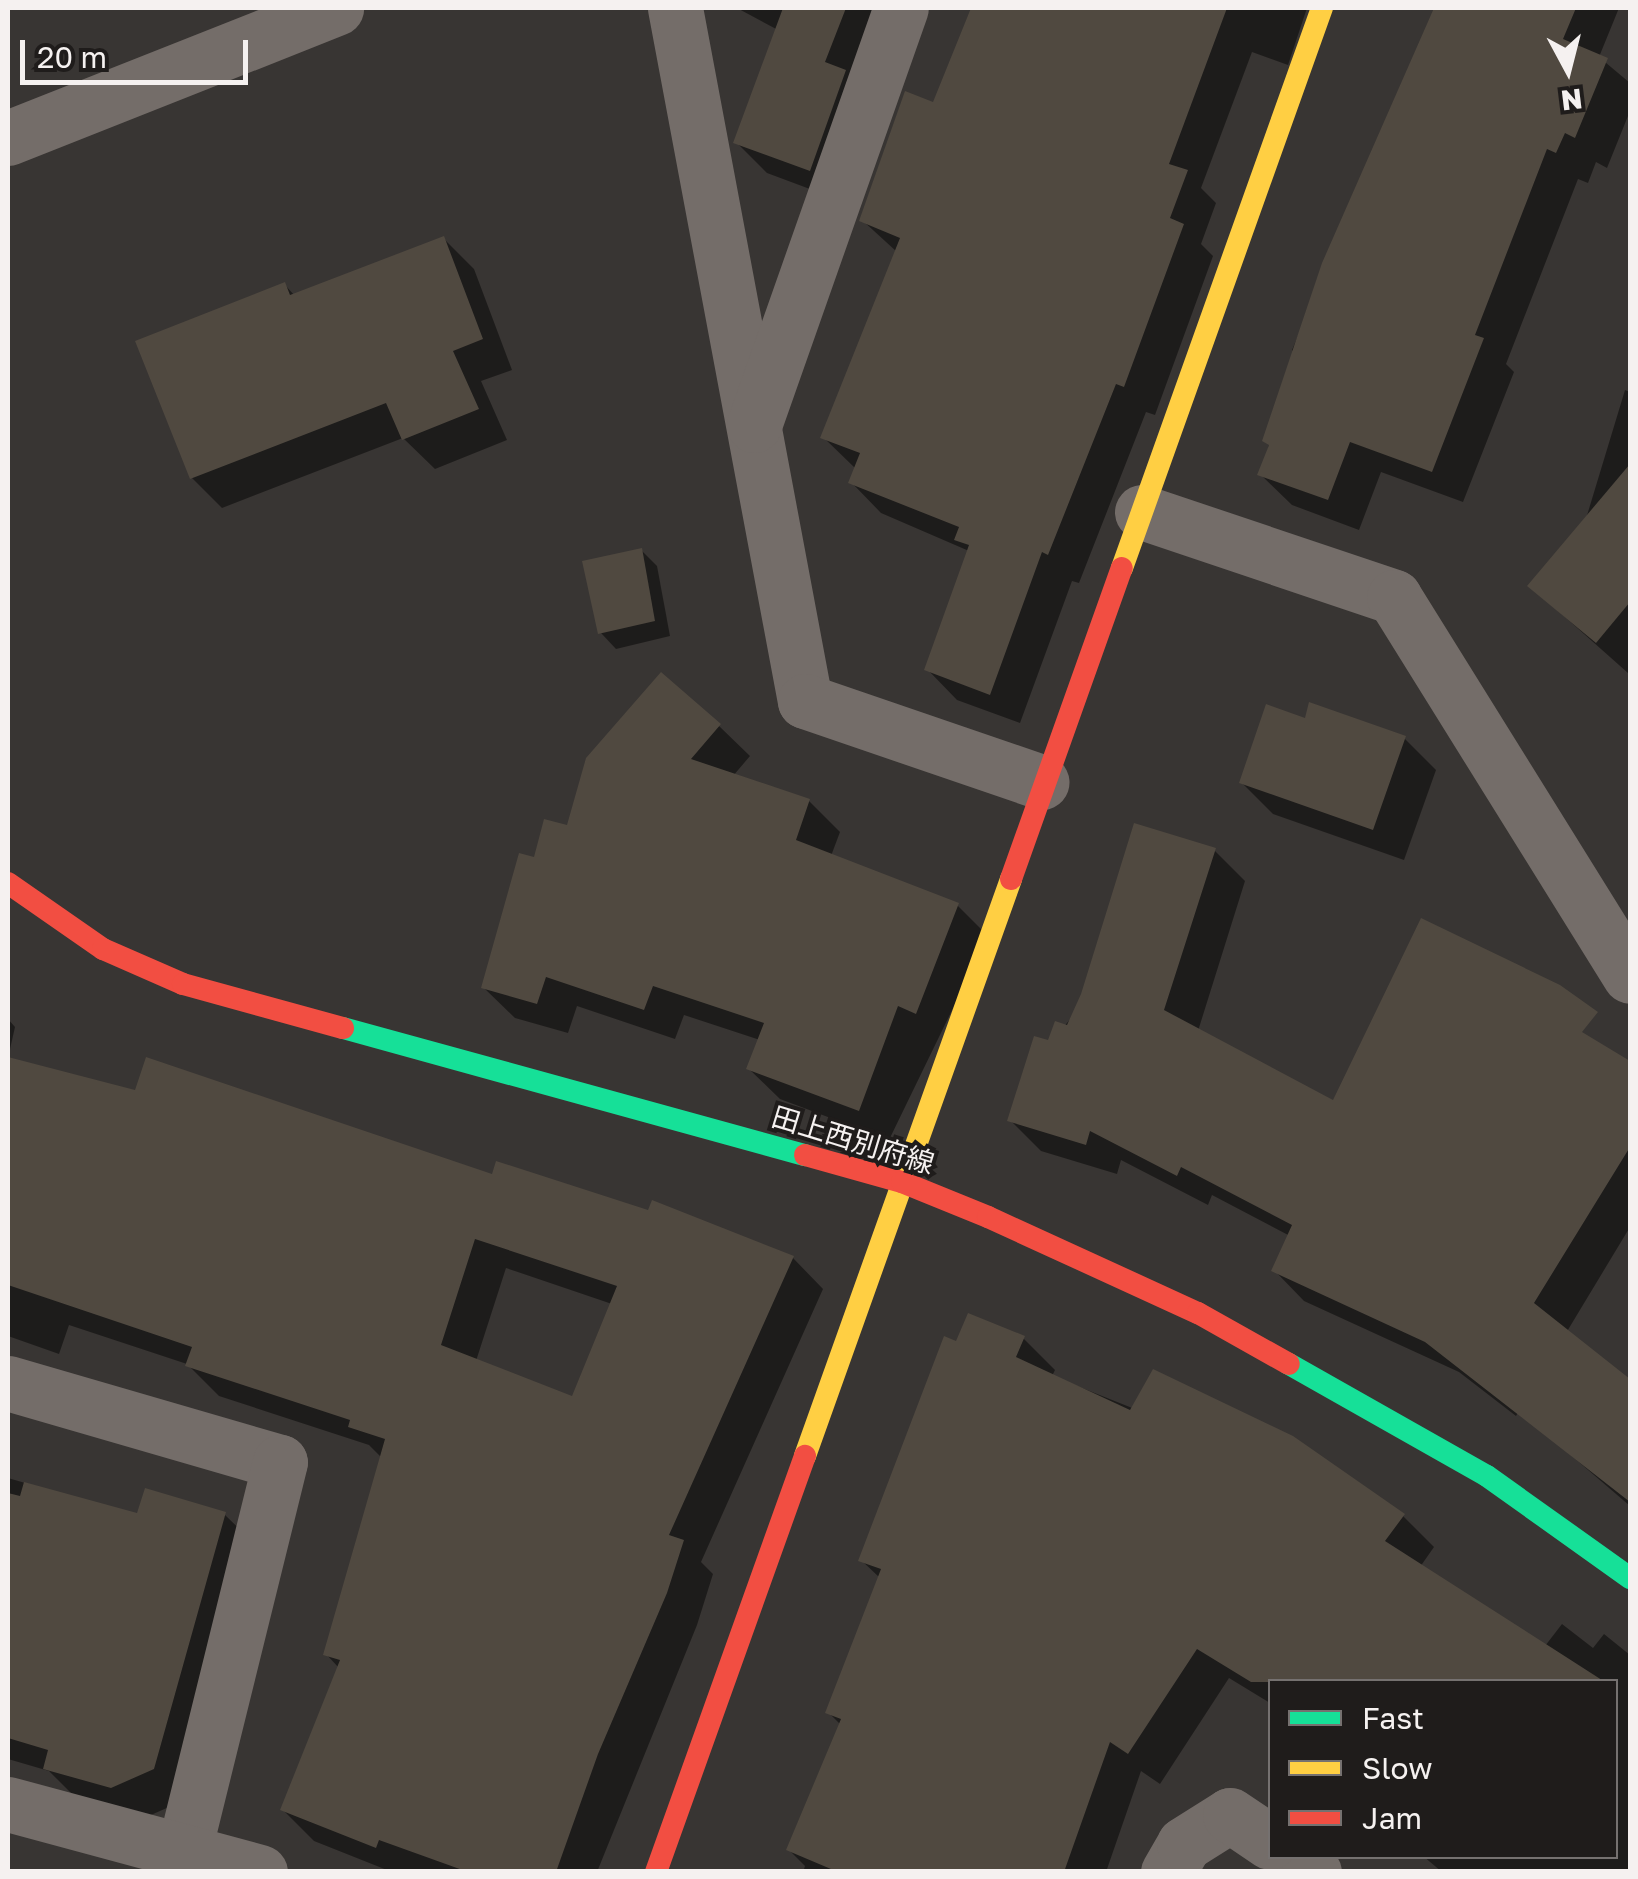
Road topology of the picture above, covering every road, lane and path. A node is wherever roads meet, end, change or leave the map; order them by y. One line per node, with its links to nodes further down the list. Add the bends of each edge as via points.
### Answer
1 (336, 8): 5 (street)
2 (675, 8): 6 (street)
3 (900, 8): 6 (street)
4 (1322, 8): 7 (street)
5 (8, 138)
6 (754, 426): 8 (street, via 805,701)
7 (1142, 512): 8 (street); 10 (street, via 1394,597)
8 (1042, 782): 11 (street)
9 (8, 882): 11 (street, 田上西別府線, via 102,950 183,984)
10 (1630, 976)
11 (902, 1182): 13 (street, 田上西別府線, via 1198,1313 1487,1476); 18 (street)
12 (8, 1383): 16 (street, via 280,1462)
13 (1630, 1578)
14 (8, 1804): 16 (street)
15 (1268, 1841): 19 (street, via 1230,1815 1184,1844)
16 (184, 1850): 17 (street)
17 (260, 1872)
18 (656, 1872)
19 (1168, 1872)

